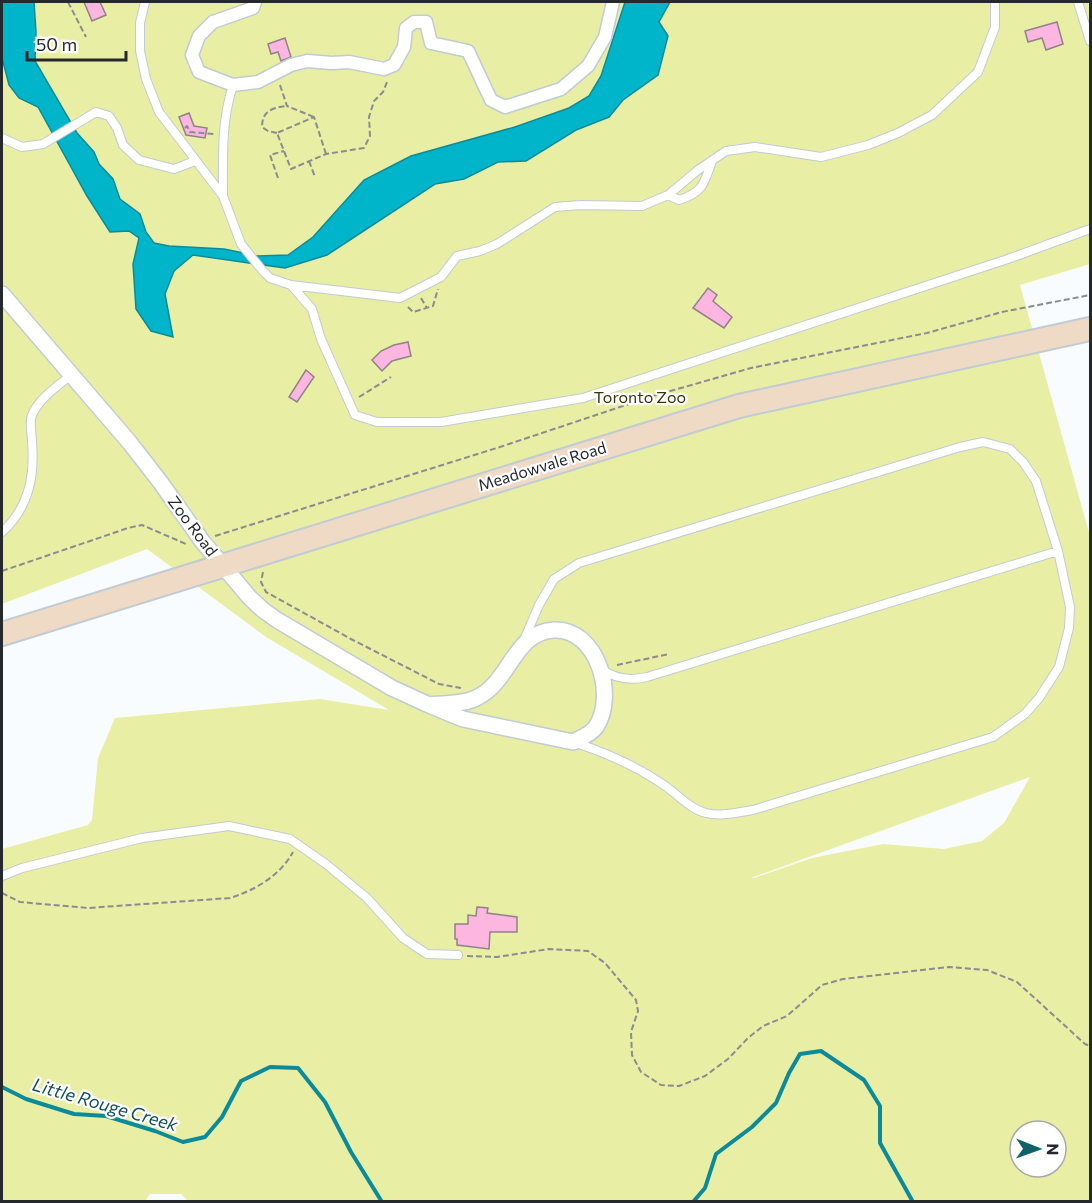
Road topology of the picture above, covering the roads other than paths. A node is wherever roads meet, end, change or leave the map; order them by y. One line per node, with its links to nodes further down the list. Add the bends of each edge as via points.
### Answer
1 (145, 2): 10 (lane, via 140,51 146,79 159,112)
2 (255, 2): 7 (street, via 253,8 213,22 199,36 192,55 199,72)
3 (613, 2): 7 (street, via 604,37 588,66 561,88 504,107 491,100 468,51 431,42 426,22 414,22 406,28 404,47 394,65 384,69 349,62 308,61 258,82)
4 (995, 2): 9 (lane, via 995,27 978,72 932,115 868,145 821,157 755,147 726,151)
5 (1078, 2): 6 (lane)
6 (1090, 41)
7 (233, 85): 12 (lane, via 223,135)
8 (2, 138): 10 (lane, via 22,147 43,144 96,112 109,116 123,145 139,160 174,169)
9 (713, 160): 11 (lane); 11 (lane, via 704,184 693,195 679,200)
10 (195, 161): 12 (lane)
11 (668, 195): 14 (lane, via 642,206 555,207 497,244 457,256 441,278 400,298)
12 (223, 196): 14 (lane, via 241,243 270,279)
13 (1090, 229): 14 (lane, via 583,398 441,422 377,422 355,415 312,309)
14 (291, 285)
15 (2, 294): 17 (street, Zoo Road)
16 (1090, 328): 20 (main road, Meadowvale Road, via 739,406)
17 (71, 375): 18 (lane, via 42,400 31,416 34,459 30,486 21,510); 20 (street, Zoo Road, via 136,451)
18 (2, 532)
19 (1058, 551): 22 (lane, via 1036,481 1023,462 1011,449 983,442 579,563 554,579); 23 (lane, via 647,677 620,678 610,675); 25 (lane, via 1070,607 1059,667 1025,714 993,737 753,810 721,814 694,808 635,766)
20 (222, 564): 21 (main road, Meadowvale Road); 24 (street, Zoo Road, via 250,598 277,620)
21 (2, 634)
22 (523, 644): 23 (street, via 546,631 569,632); 24 (street, via 496,685 477,699)
23 (608, 667): 25 (street, via 602,712 595,728)
24 (429, 705): 25 (street, Zoo Road, via 464,719)
25 (573, 742)
26 (2, 876): 27 (lane, via 142,838 229,826 290,839 367,898 403,938 428,954)
27 (458, 955)

